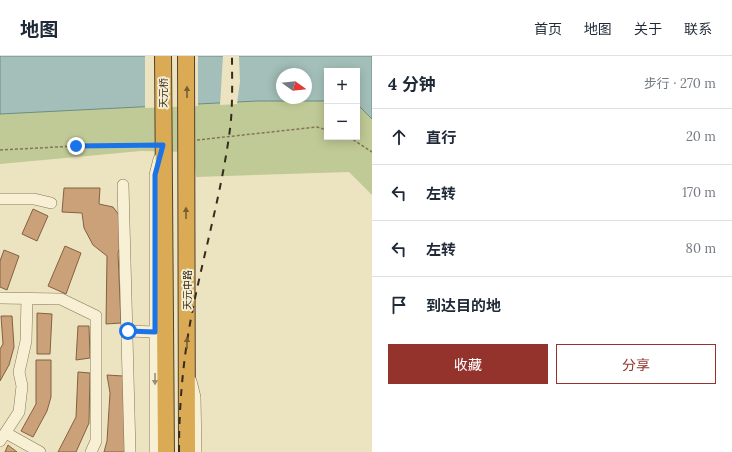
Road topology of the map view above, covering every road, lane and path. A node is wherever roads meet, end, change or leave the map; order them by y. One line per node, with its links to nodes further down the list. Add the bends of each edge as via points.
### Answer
1 (163, 56): 5 (highway, 天元桥)
2 (186, 56): 4 (highway, one-way to 2)
3 (324, 129): 4 (path, via 317,127)
4 (187, 135): 16 (highway, 天元中路, one-way to 4)
5 (163, 137): 7 (path, via 76,146); 15 (lane, via 155,175); 22 (highway)
6 (354, 140): 8 (path)
7 (0, 150)
8 (372, 152)
9 (123, 185): 14 (lane)
10 (0, 198): 11 (lane, via 34,199)
11 (51, 203)
12 (0, 298): 13 (lane)
13 (27, 299): 17 (lane, via 26,341 19,372 22,386 19,412); 19 (lane, via 61,299 96,316 96,441)
14 (128, 331): 15 (lane); 20 (lane)
15 (155, 332): 21 (lane, one-way to 21)
16 (188, 369): 23 (highway, 天元中路); 24 (lane, via 195,397)
17 (3, 437): 18 (lane)
18 (40, 452)
19 (91, 452)
20 (130, 452)
21 (155, 452)
22 (166, 452)
23 (187, 452)
24 (196, 452)

